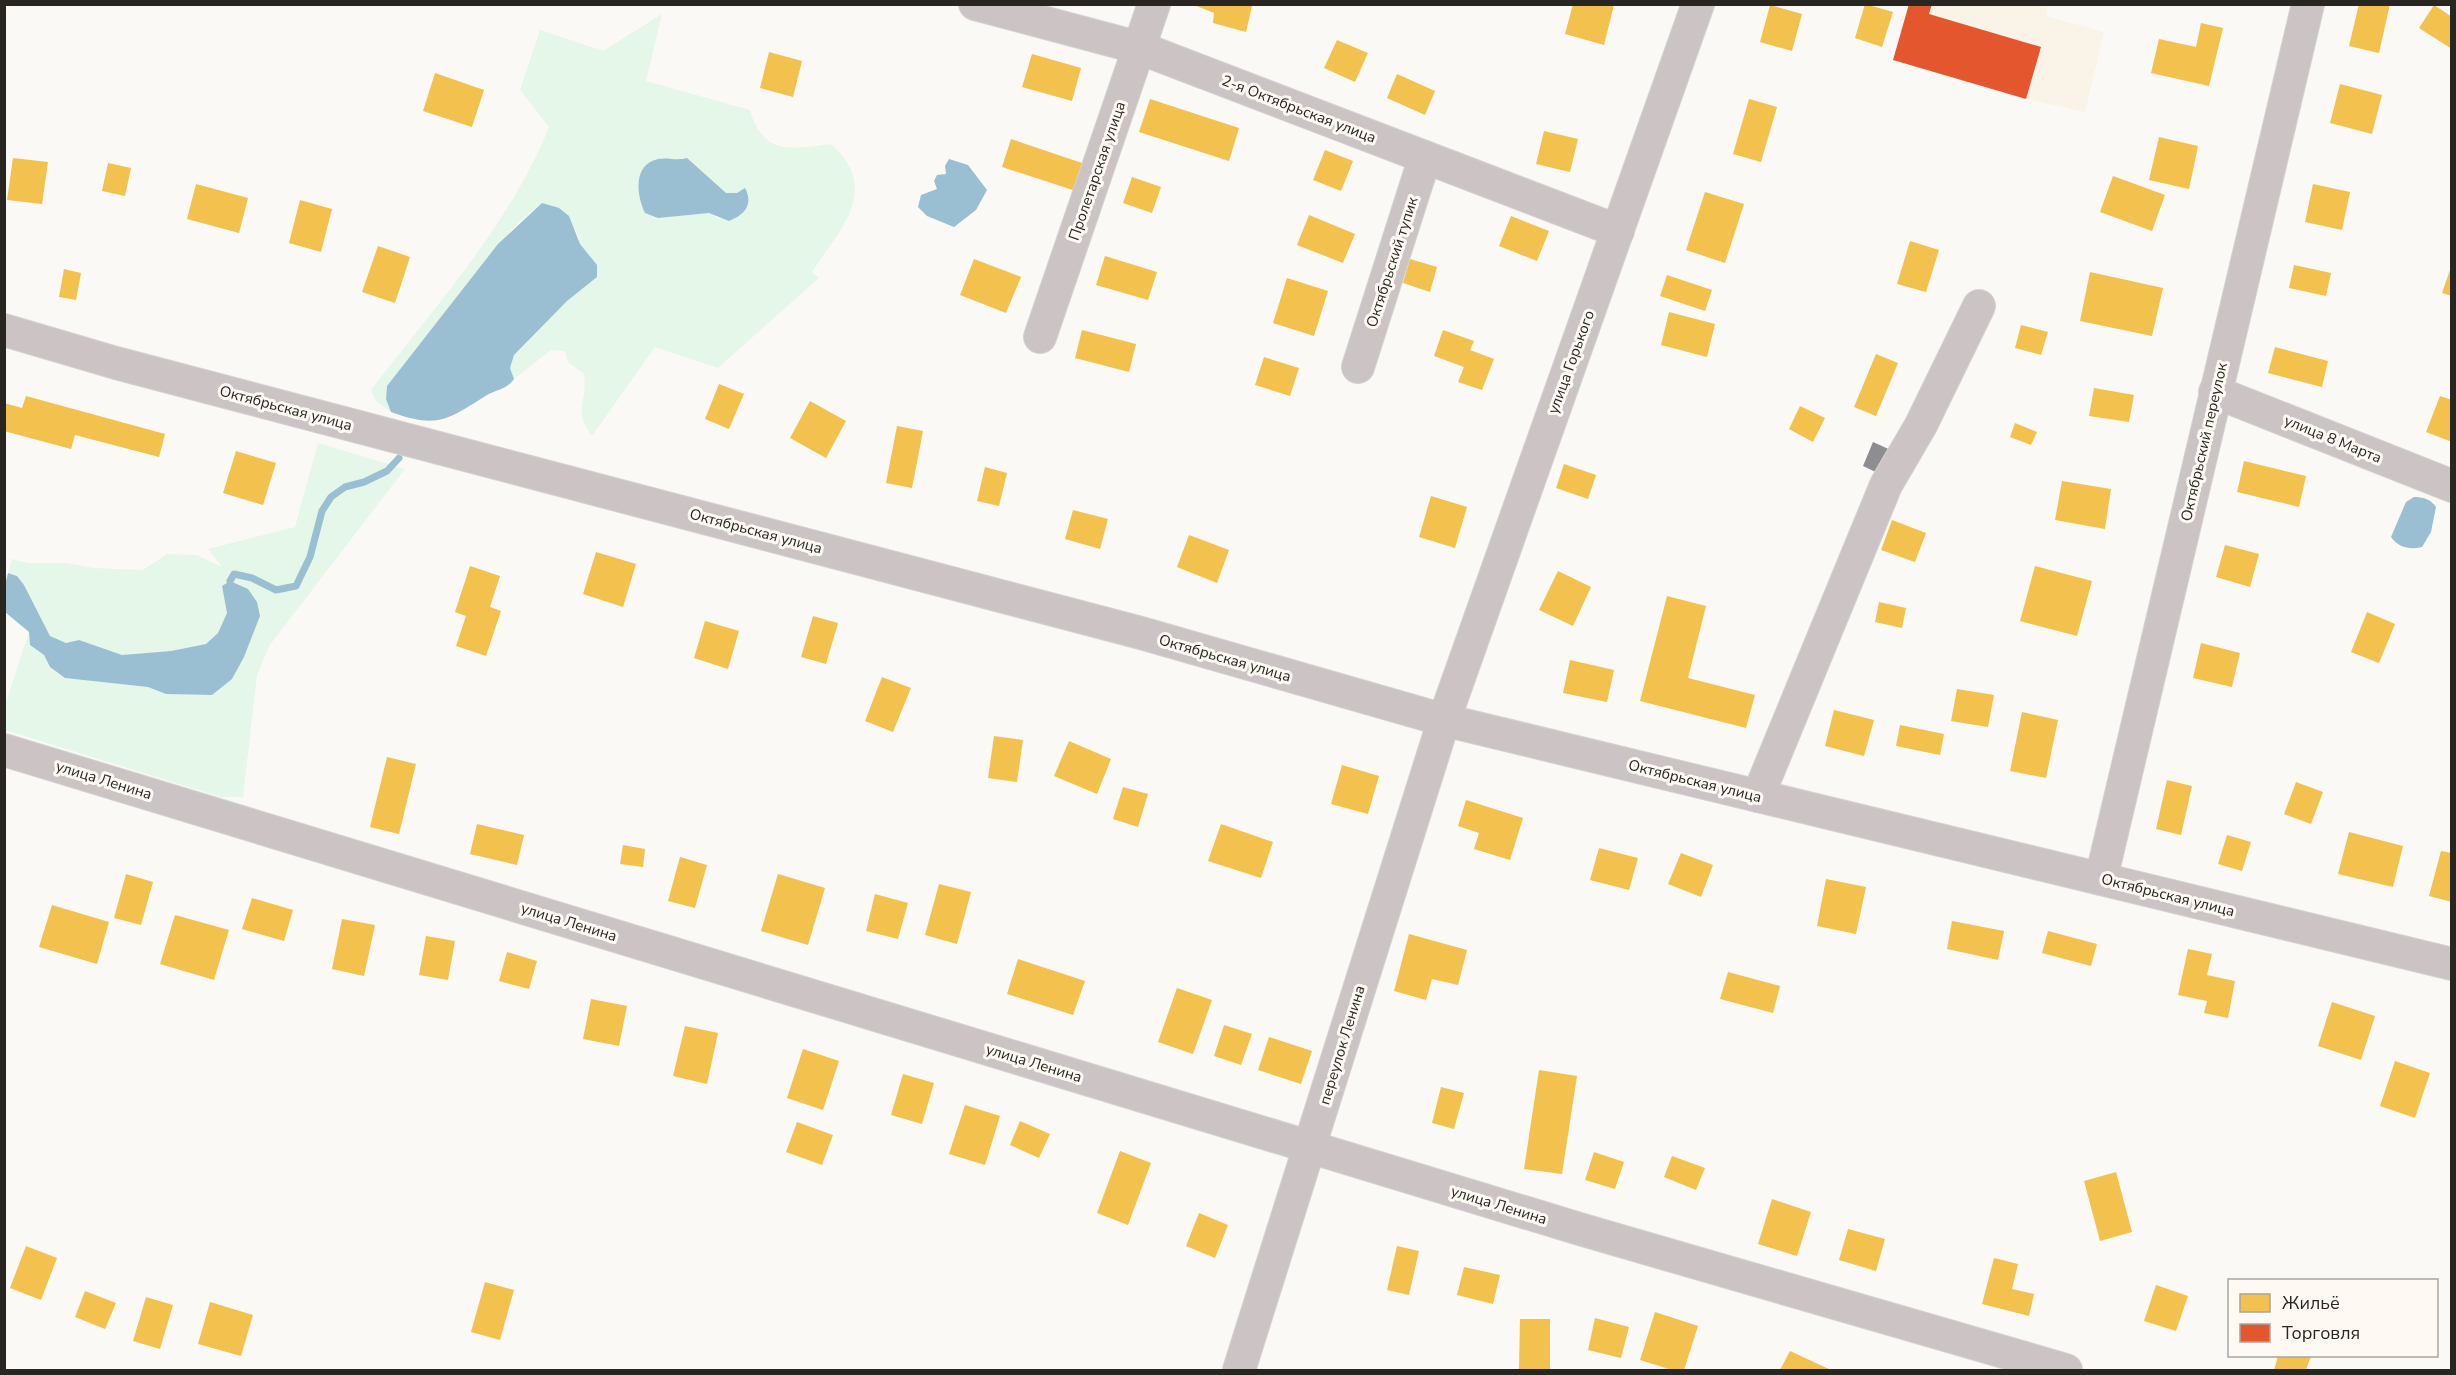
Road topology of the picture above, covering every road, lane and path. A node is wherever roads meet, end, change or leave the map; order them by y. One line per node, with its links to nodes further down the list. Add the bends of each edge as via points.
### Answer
1 (975, 4): 5 (street, 2-я Октябрьская улица)
2 (1154, 4): 5 (street, Пролетарская улица)
3 (1698, 4): 7 (street, улица Горького)
4 (2308, 4): 12 (street, Октябрьский переулок)
5 (1140, 48): 6 (street, 2-я Октябрьская улица); 10 (street, Пролетарская улица)
6 (1425, 157): 7 (street, 2-я Октябрьская улица); 11 (street, Октябрьский тупик)
7 (1618, 231): 14 (street, улица Горького)
8 (1979, 306): 16 (street, via 1921,425 1886,484)
9 (4, 330): 14 (street, Октябрьская улица, via 151,373 1141,633)
10 (1040, 337)
11 (1358, 367)
12 (2215, 392): 13 (street, улица 8 Марта); 17 (street, Октябрьский переулок)
13 (2451, 486)
14 (1444, 720): 16 (street, Октябрьская улица); 19 (street, переулок Ленина)
15 (4, 750): 19 (street, улица Ленина)
16 (1758, 796): 17 (street, Октябрьская улица)
17 (2101, 879): 18 (street, Октябрьская улица)
18 (2451, 964)
19 (1310, 1147): 20 (street, переулок Ленина); 21 (street, улица Ленина)
20 (1239, 1371)
21 (2066, 1371)

